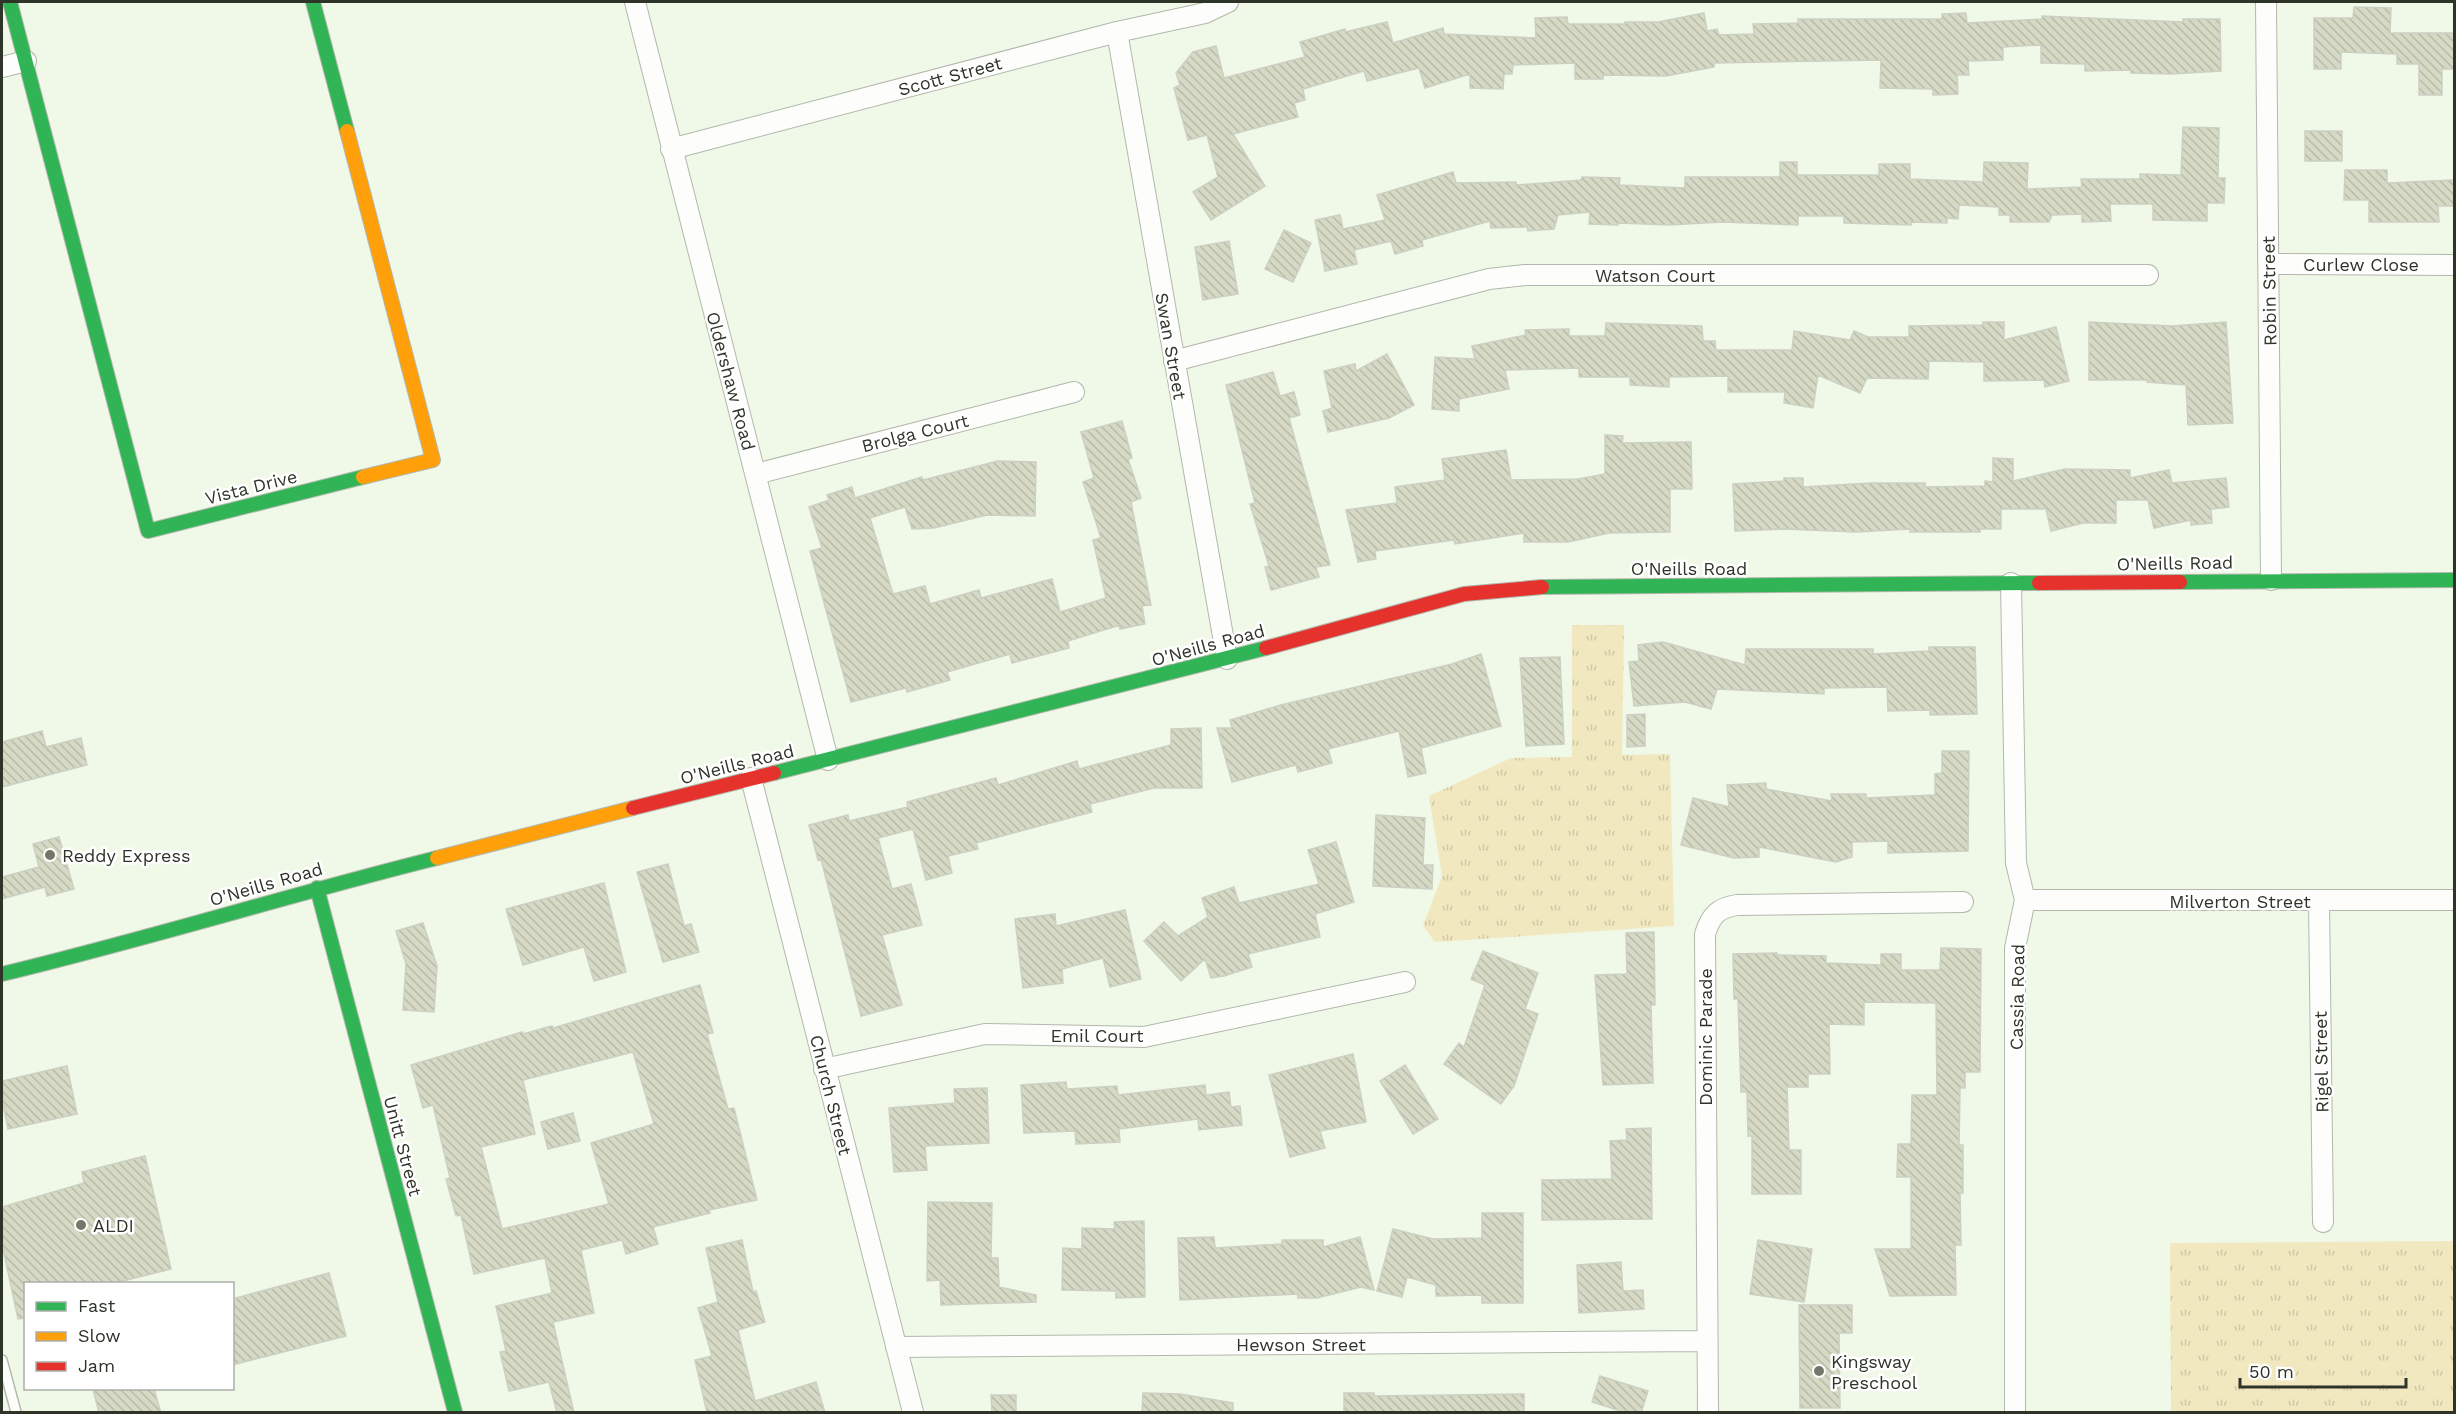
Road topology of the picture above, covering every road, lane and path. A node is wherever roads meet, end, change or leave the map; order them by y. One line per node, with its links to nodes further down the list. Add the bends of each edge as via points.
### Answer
1 (10, 2): 7 (street, Vista Drive)
2 (313, 2): 7 (street, Vista Drive, via 433,460 148,531)
3 (634, 2): 9 (street, Oldershaw Road)
4 (1228, 2): 6 (street, Scott Street, via 1205,14)
5 (2266, 2): 10 (street, Robin Street)
6 (1117, 32): 9 (street, Scott Street); 13 (street, Swan Street)
7 (26, 61): 8 (street)
8 (2, 67)
9 (671, 149): 15 (street, Oldershaw Road)
10 (2268, 264): 11 (street, Curlew Close); 16 (street, Robin Street)
11 (2454, 265)
12 (2148, 274): 13 (street, Watson Court, via 1525,275 1489,279)
13 (1174, 361): 19 (street, Swan Street)
14 (1074, 392): 15 (street, Brolga Court)
15 (756, 474): 20 (street, Oldershaw Road)
16 (2271, 580): 17 (street, O'Neills Road); 18 (street, O'Neills Road)
17 (2454, 580)
18 (2011, 583): 19 (street, O'Neills Road, via 1531,587 1464,594); 23 (street, Cassia Road, via 2016,862)
19 (1227, 659): 20 (street, O'Neills Road)
20 (828, 760): 21 (street, O'Neills Road)
21 (751, 778): 22 (street, O'Neills Road); 29 (street, Church Street)
22 (317, 888): 27 (street, O'Neills Road, via 112,948); 35 (street, Unitt Street)
23 (2025, 900): 25 (street, Milverton Street); 38 (street, Cassia Road, via 2015,948)
24 (2454, 900): 25 (street, Milverton Street)
25 (2319, 901): 30 (street, Rigel Street)
26 (1963, 902): 31 (street, Dominic Parade, via 1737,905 1722,908 1710,918 1705,934)
27 (2, 974)
28 (1405, 982): 29 (street, Emil Court, via 1144,1037 985,1034)
29 (824, 1069): 32 (street, Church Street)
30 (2323, 1222)
31 (1706, 1341): 32 (street, Hewson Street); 37 (street, Dominic Parade)
32 (896, 1347): 36 (street, Church Street)
33 (2, 1360): 34 (lane)
34 (16, 1413)
35 (455, 1413)
36 (913, 1413)
37 (1708, 1413)
38 (2015, 1413)

